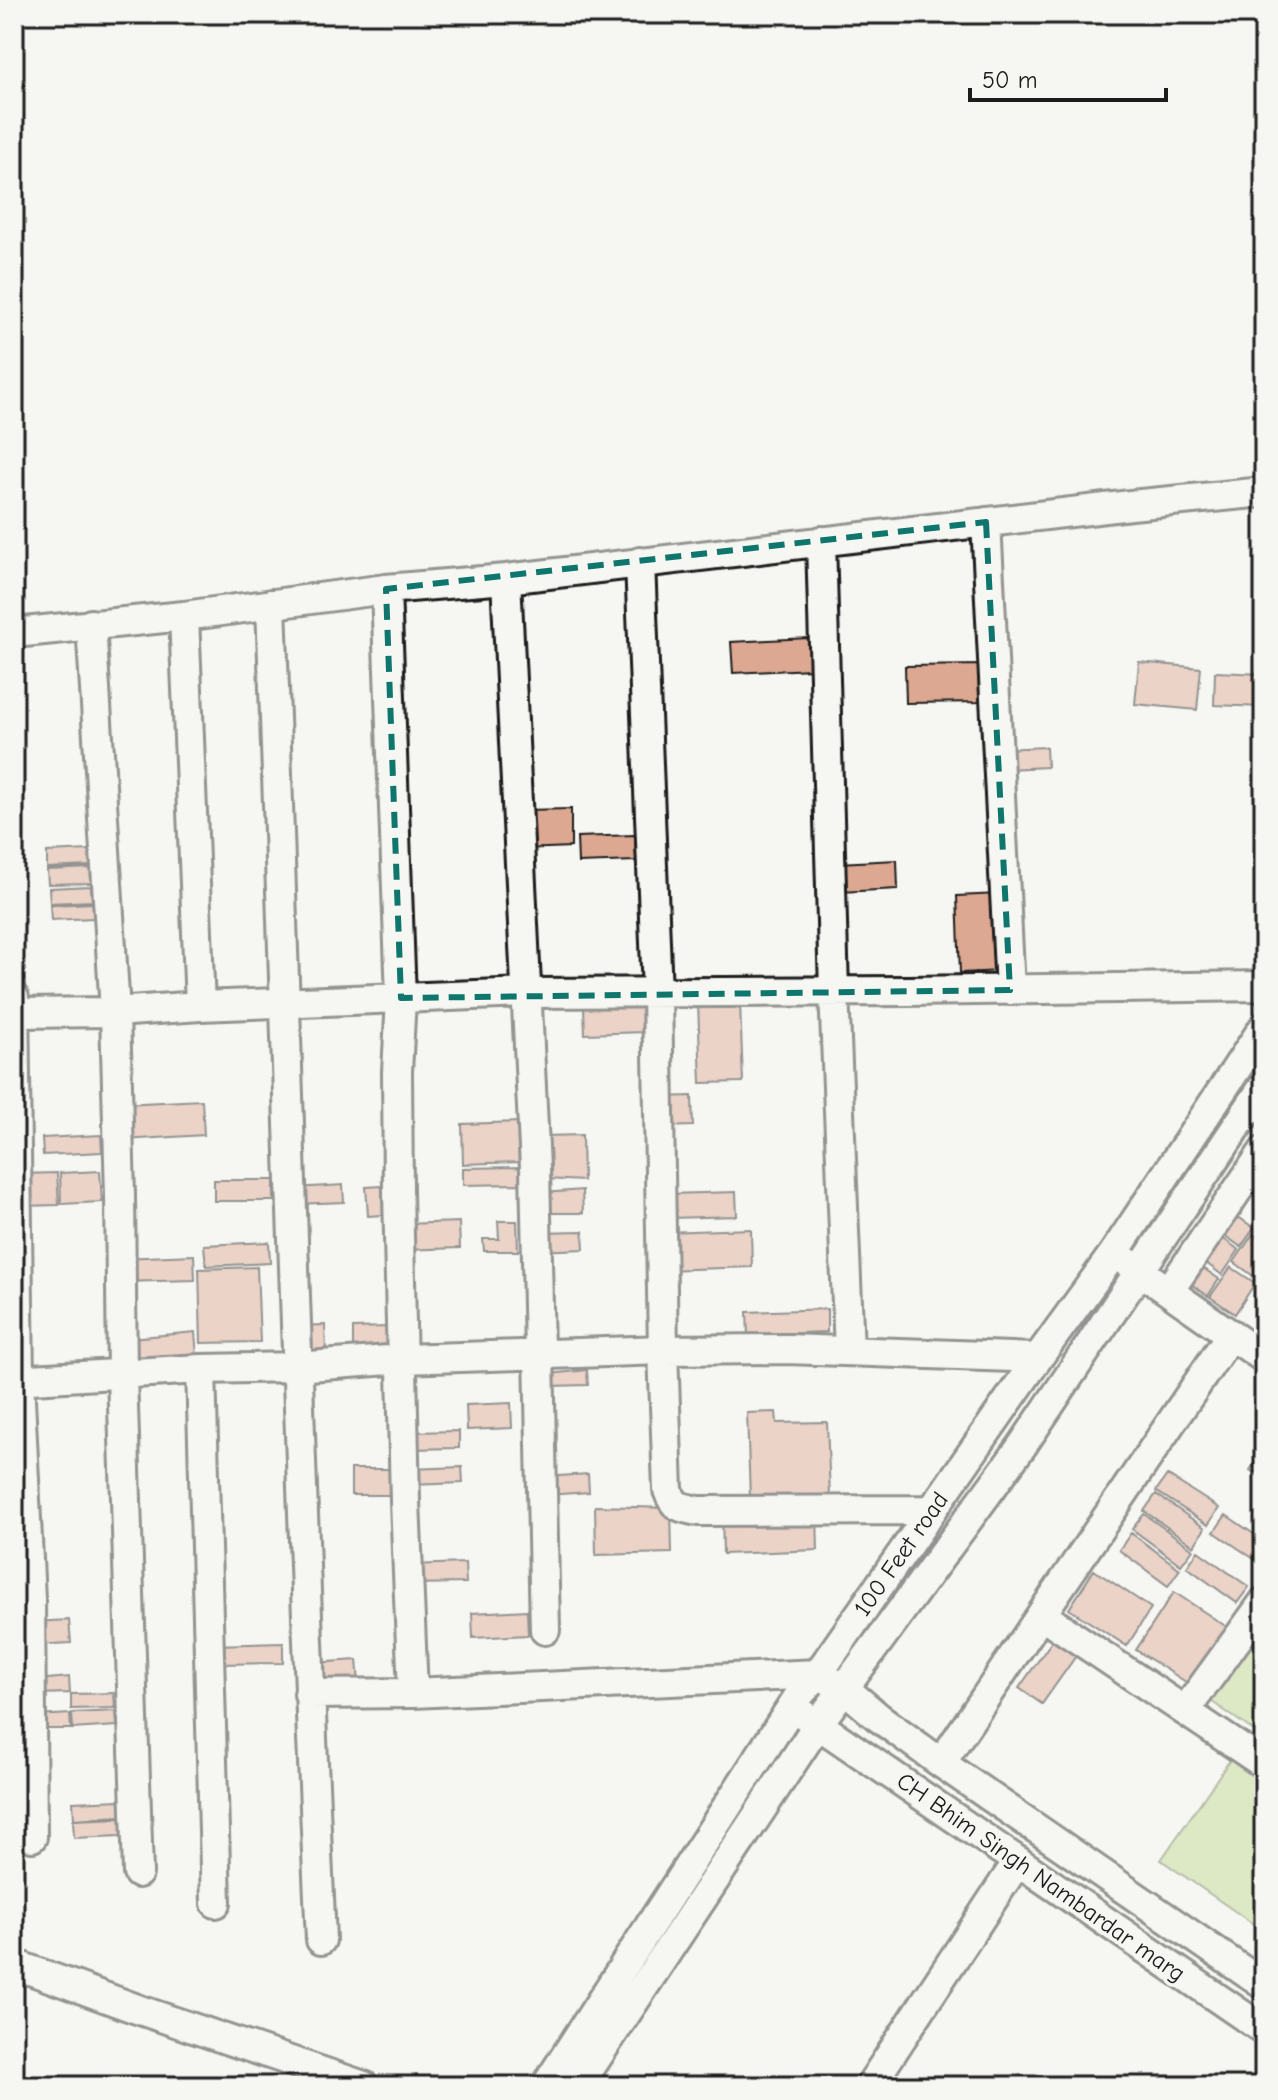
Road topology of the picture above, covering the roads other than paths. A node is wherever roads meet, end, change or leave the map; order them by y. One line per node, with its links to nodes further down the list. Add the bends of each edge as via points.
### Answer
1 (1264, 492): 2 (street)
2 (986, 522): 3 (street); 12 (street)
3 (821, 541): 4 (street); 13 (street)
4 (640, 562): 5 (street); 15 (street)
5 (506, 579): 6 (street); 14 (street)
6 (386, 589): 7 (street); 17 (street)
7 (271, 604): 8 (street); 18 (street)
8 (184, 616): 9 (street); 19 (street)
9 (91, 624): 10 (street); 20 (street)
10 (14, 633)
11 (1264, 986): 12 (street)
12 (1010, 990): 13 (street)
13 (834, 991): 15 (street); 30 (street)
14 (526, 993): 15 (street); 17 (street); 31 (street)
15 (657, 993): 29 (street)
16 (14, 998): 21 (street)
17 (401, 998): 18 (street); 33 (street, via 397,1072)
18 (286, 1004): 19 (street); 34 (street)
19 (200, 1006): 20 (street)
20 (115, 1012): 21 (street); 36 (street)
21 (14, 1013): 37 (street)
22 (1264, 1027): 25 (street, 100 Feet road)
23 (1264, 1086): 26 (street, 100 Feet road)
24 (1264, 1151): 27 (street)
25 (1114, 1253): 26 (street); 32 (street, 100 Feet road)
26 (1139, 1270): 27 (street); 43 (street, 100 Feet road, via 1022,1446)
27 (1169, 1291): 28 (street)
28 (1252, 1343): 40 (street)
29 (663, 1350): 30 (street); 31 (street); 38 (street, via 668,1490 680,1507)
30 (849, 1351): 32 (street)
31 (539, 1353): 33 (street); 41 (street)
32 (1038, 1358): 38 (street, 100 Feet road)
33 (402, 1359): 34 (street); 44 (street)
34 (296, 1367): 35 (street); 45 (street)
35 (201, 1369): 36 (street); 54 (street)
36 (122, 1375): 37 (street); 53 (street)
37 (17, 1380): 51 (street, via 30,1599)
38 (931, 1510): 42 (street, 100 Feet road)
39 (1264, 1602): 47 (street)
40 (1042, 1615): 47 (street); 49 (street)
41 (545, 1630)
42 (818, 1674): 43 (street, CH Bhim Singh Nambardar marg); 44 (street); 46 (street, 100 Feet road)
43 (845, 1689): 48 (street, 100 Feet road); 49 (street, CH Bhim Singh Nambardar marg)
44 (413, 1693): 45 (street)
45 (309, 1694): 55 (street)
46 (792, 1706): 48 (street, CH Bhim Singh Nambardar marg); 60 (street, 100 Feet road)
47 (1185, 1711): 50 (street)
48 (818, 1724): 52 (street, CH Bhim Singh Nambardar marg); 61 (street, 100 Feet road)
49 (941, 1763): 57 (street, CH Bhim Singh Nambardar marg)
50 (1264, 1764)
51 (32, 1837)
52 (1018, 1861): 58 (street, CH Bhim Singh Nambardar marg); 62 (street)
53 (138, 1873)
54 (216, 1903)
55 (321, 1940)
56 (14, 1964): 59 (street)
57 (1264, 1985)
58 (1264, 2030)
59 (364, 2086)
60 (546, 2086)
61 (578, 2086)
62 (870, 2086)

